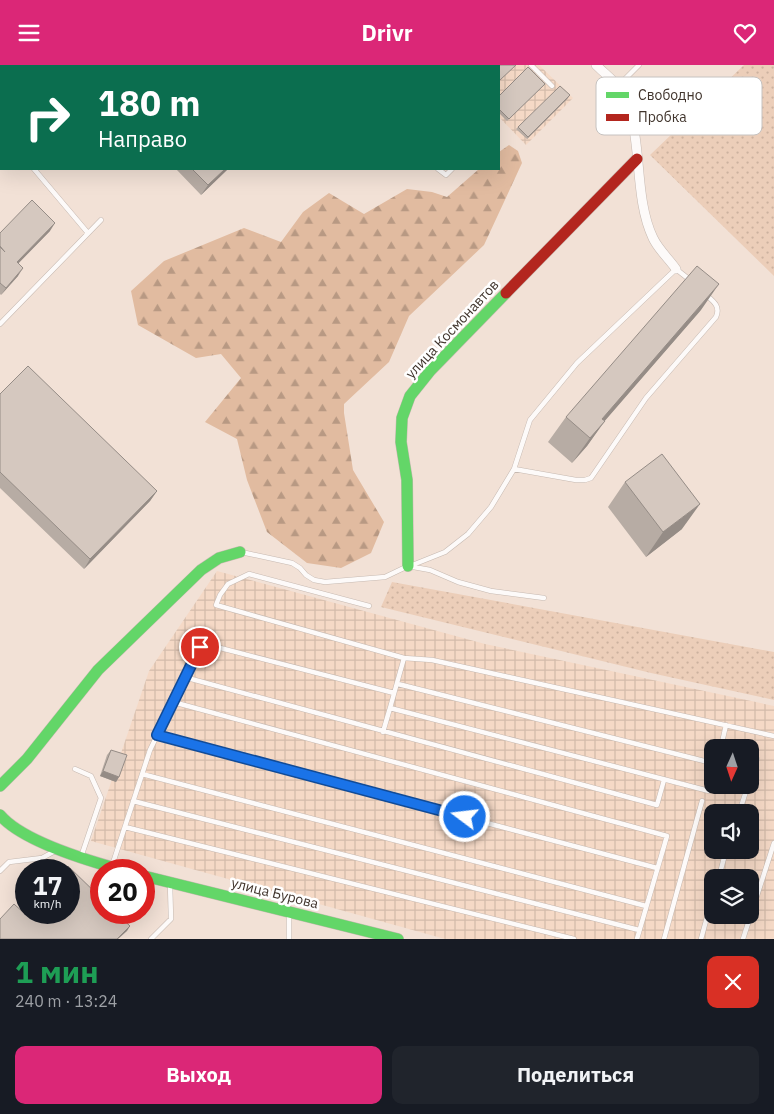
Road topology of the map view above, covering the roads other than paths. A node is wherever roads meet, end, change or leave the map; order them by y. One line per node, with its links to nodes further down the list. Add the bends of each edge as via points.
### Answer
1 (531, 65): 6 (lane)
2 (596, 65): 4 (street)
3 (639, 65): 5 (lane)
4 (609, 77)
5 (627, 77)
6 (552, 85)
7 (634, 135): 8 (street)
8 (637, 159): 14 (street, via 646,221 654,240); 20 (street, улица Космонавтов, via 430,371 410,396 402,419 401,442 407,480)
9 (35, 170): 13 (lane)
10 (439, 170): 11 (lane, via 446,175)
11 (451, 170)
12 (100, 220): 13 (lane)
13 (88, 233): 17 (lane)
14 (676, 269): 15 (lane); 18 (lane, via 577,363 530,419)
15 (695, 285)
16 (702, 291): 18 (lane, via 718,306 716,317 646,398 591,478 576,480)
17 (0, 324)
18 (514, 469): 20 (lane, via 491,507 468,535 445,552)
19 (240, 552): 20 (lane, via 292,563 306,575 325,582 385,577); 38 (street, via 219,558 201,570 98,670 28,759)
20 (408, 566): 21 (lane, via 430,570 491,591)
21 (544, 598)
22 (369, 606): 23 (lane, via 249,574 228,584 216,605)
23 (404, 658): 25 (lane); 29 (lane, via 432,660)
24 (184, 677): 26 (lane, via 200,647 205,645); 27 (lane); 30 (lane)
25 (398, 684): 26 (lane); 34 (lane)
26 (394, 693): 28 (lane)
27 (173, 702): 31 (lane); 49 (lane, via 666,836)
28 (390, 708): 30 (lane); 37 (lane)
29 (726, 725): 32 (lane); 33 (lane)
30 (383, 732): 37 (lane, via 657,805)
31 (157, 735): 36 (lane); 49 (lane)
32 (774, 735)
33 (723, 739)
34 (704, 761)
35 (76, 769): 46 (lane, via 91,776 101,798)
36 (142, 774): 40 (lane); 53 (lane)
37 (664, 780): 39 (lane)
38 (0, 787)
39 (704, 790)
40 (133, 801): 43 (lane); 56 (lane)
41 (702, 801): 62 (lane)
42 (1, 818): 45 (street)
43 (125, 827): 47 (lane); 60 (lane)
44 (774, 843): 64 (lane)
45 (56, 850): 46 (street); 50 (lane, via 42,858 9,862)
46 (81, 858): 48 (street)
47 (119, 859)
48 (90, 861)
49 (658, 868): 53 (lane)
50 (0, 871)
51 (155, 879): 52 (street, улица Бурова)
52 (170, 882): 54 (street, улица Бурова); 57 (lane, via 171,919)
53 (646, 906): 56 (lane)
54 (290, 913): 58 (lane); 59 (street, улица Бурова)
55 (705, 924): 63 (lane)
56 (639, 930): 61 (lane)
57 (152, 939)
58 (289, 939)
59 (398, 939)
60 (574, 939)
61 (637, 939)
62 (664, 939)
63 (701, 939)
64 (743, 939)

